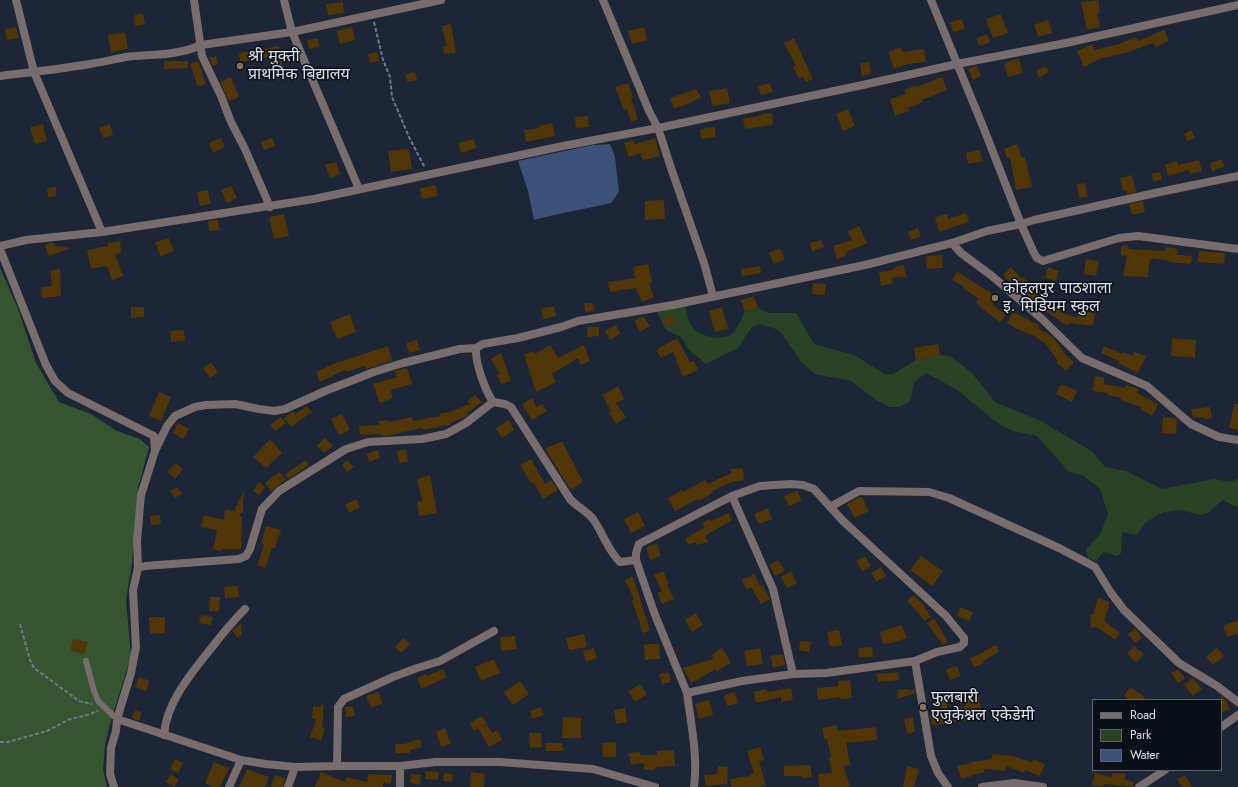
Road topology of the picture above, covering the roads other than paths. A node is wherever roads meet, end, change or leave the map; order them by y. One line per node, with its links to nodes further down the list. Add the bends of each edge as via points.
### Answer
1 (16, 0): 11 (street)
2 (194, 0): 9 (street)
3 (284, 0): 8 (street)
4 (441, 0): 8 (street)
5 (603, 0): 13 (street)
6 (930, 0): 10 (street)
7 (1238, 5): 10 (street)
8 (292, 32): 9 (street); 15 (street)
9 (201, 45): 11 (street, via 190,50 126,57); 16 (street, via 202,56)
10 (957, 64): 13 (street); 17 (street)
11 (34, 72): 12 (street); 18 (street)
12 (0, 76)
13 (658, 128): 15 (street); 23 (street)
14 (1238, 176): 17 (street)
15 (359, 189): 16 (street, via 314,200)
16 (270, 206): 18 (street)
17 (1021, 224): 19 (street, via 987,231); 22 (street, via 1034,253 1043,261 1118,238 1138,236)
18 (102, 232): 20 (street, via 26,240)
19 (952, 243): 23 (street, via 865,265); 26 (street, via 1042,319 1082,358 1147,386 1191,424 1219,437)
20 (0, 246)
21 (0, 249): 27 (street, via 46,365 55,381 68,393 154,436)
22 (1238, 249)
23 (713, 296): 24 (street, via 578,321 518,338 483,344)
24 (476, 348): 25 (street, via 476,356); 27 (street, via 460,349 374,372 285,409 274,411 234,404 195,407 176,416 167,426)
25 (493, 402): 30 (street, via 511,407 559,484 576,506 594,520 614,556 620,562); 31 (street, via 466,423 446,434 422,439 368,442 346,449 279,491 262,509 246,556)
26 (1238, 440)
27 (155, 451): 31 (street, via 141,495 136,541)
28 (732, 496): 29 (street, via 760,486 803,485 814,490); 30 (street, via 639,544); 36 (street, via 773,589)
29 (830, 507): 35 (street, via 946,616 964,638 960,648 937,652); 38 (street, via 859,491 929,492 949,498 1059,548 1095,567 1124,610 1178,663)
30 (636, 560): 37 (street)
31 (138, 568): 40 (street, via 133,590 136,647 131,674)
32 (245, 609): 42 (street, via 190,674 170,711)
33 (494, 631): 44 (street, via 440,661 399,675 344,699 338,707)
34 (86, 661): 40 (lane, via 98,701)
35 (915, 661): 36 (street, via 826,673); 54 (street, via 931,756 938,773)
36 (793, 674): 37 (street, via 742,681)
37 (687, 693): 53 (street, via 694,742)
38 (1238, 702)
39 (1238, 715): 41 (street)
40 (117, 719): 42 (street); 48 (street, via 111,748 110,774)
41 (1222, 726)
42 (164, 735): 43 (street)
43 (241, 760): 46 (street); 49 (street)
44 (337, 766): 45 (street); 46 (street)
45 (400, 766): 51 (street); 52 (street, via 466,761 593,769)
46 (295, 767): 50 (street)
47 (1163, 771): 57 (street)
48 (114, 787)
49 (229, 787)
50 (288, 787)
51 (400, 787)
52 (655, 787)
53 (694, 787)
54 (948, 787)
55 (982, 787): 56 (street, via 1014,783)
56 (1043, 787)
57 (1139, 787)

